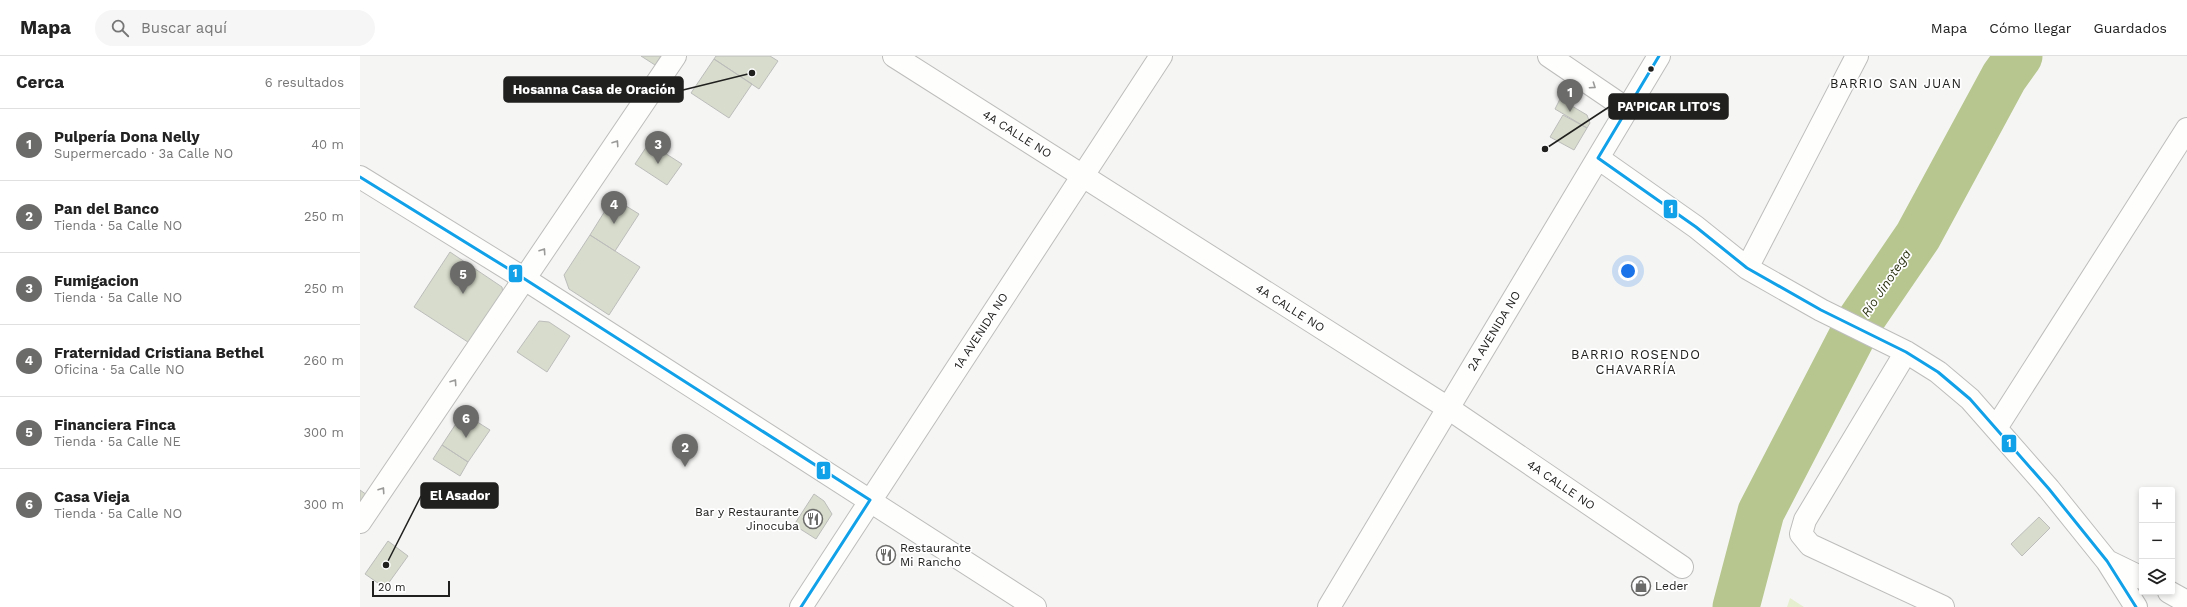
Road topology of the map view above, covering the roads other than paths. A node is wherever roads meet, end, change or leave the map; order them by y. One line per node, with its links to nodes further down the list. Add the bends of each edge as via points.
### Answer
1 (674, 56): 13 (street, one-way to 1)
2 (894, 56): 10 (street, 4A CALLE NO)
3 (1161, 56): 10 (street, 1A AVENIDA NO)
4 (1549, 56): 7 (street, one-way to 7)
5 (1659, 56): 7 (street, 2A AVENIDA NO)
6 (1857, 56): 12 (street)
7 (1628, 109): 9 (street, 2A AVENIDA NO)
8 (2187, 128): 16 (street)
9 (1598, 158): 12 (street, via 1690,222); 15 (street, 2A AVENIDA NO)
10 (1082, 176): 15 (street, 4A CALLE NO); 17 (street, 1A AVENIDA NO)
11 (360, 177): 13 (street)
12 (1747, 268): 14 (street, via 1821,310)
13 (524, 279): 17 (street); 18 (street, one-way to 13)
14 (1899, 348): 16 (street, via 1938,372 1970,399); 27 (street, via 1805,520 1800,534 1810,545)
15 (1448, 408): 20 (street, 4A CALLE NO); 26 (street, 2A AVENIDA NO)
16 (1996, 428): 19 (street)
17 (870, 500): 24 (street, 1A AVENIDA NO); 25 (street)
18 (360, 522)
19 (2107, 561): 21 (street); 28 (street)
20 (1682, 567)
21 (2139, 577)
22 (2174, 595): 23 (street)
23 (2187, 602)
24 (801, 607)
25 (1035, 607)
26 (1329, 607)
27 (1943, 607)
28 (2136, 607)

